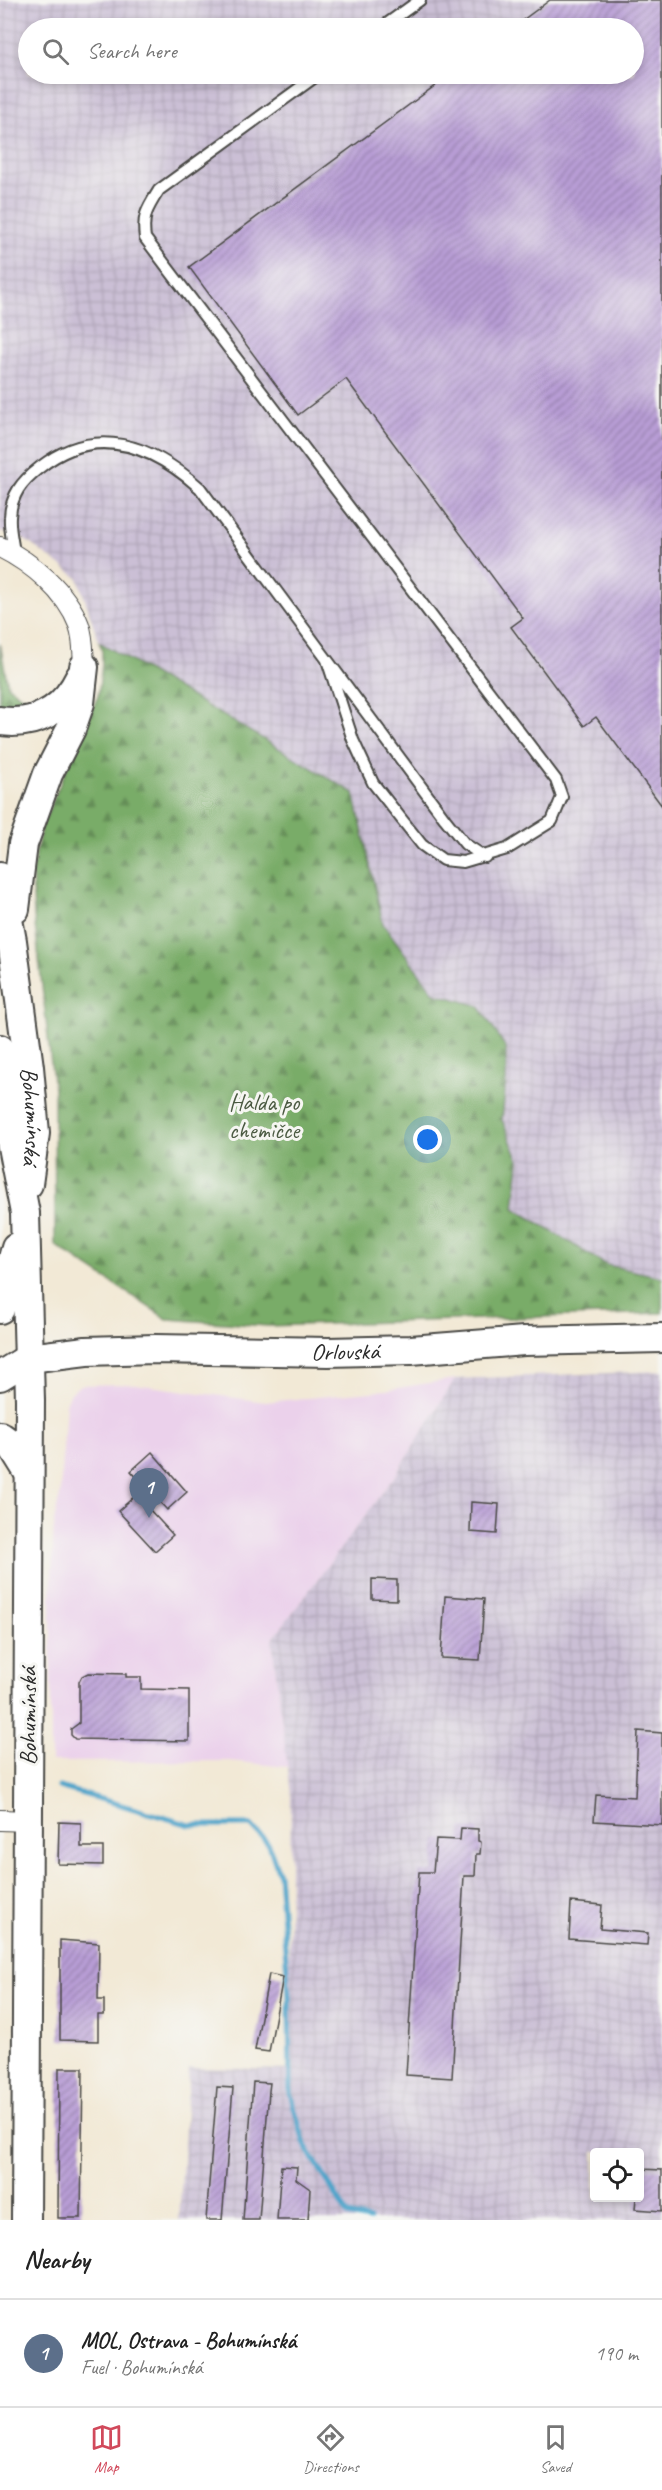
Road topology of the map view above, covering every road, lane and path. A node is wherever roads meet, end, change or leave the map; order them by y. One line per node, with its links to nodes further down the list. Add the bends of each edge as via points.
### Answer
1 (420, 0): 2 (lane)
2 (395, 18)
3 (305, 84): 9 (lane, via 159,190 147,208 143,222 145,238 556,780 562,796 552,821 507,849)
4 (5, 521): 5 (lane); 6 (lane, via 22,481 60,454 98,442 131,446 148,453 200,488)
5 (7, 550): 7 (street, via 43,576 68,604 80,627)
6 (327, 660): 9 (lane, via 465,844); 9 (lane, via 353,740 373,783 387,802 422,845 443,860 463,862)
7 (84, 667): 8 (main road, via 62,705 39,718); 11 (main road, via 80,703 48,774 23,844)
8 (0, 721)
9 (485, 857)
10 (0, 876): 11 (main road, Bohumínská)
11 (12, 941): 13 (main road, Bohumínská, via 35,1133)
12 (0, 1049): 13 (main road, Bohumínská)
13 (24, 1213): 14 (main road); 16 (main road, Bohumínská)
14 (0, 1309)
15 (662, 1338): 16 (main road, Orlovská, via 524,1341 411,1350 144,1350)
16 (29, 1358): 17 (main road); 19 (main road, Bohumínská)
17 (0, 1376)
18 (0, 1436): 19 (main road, via 11,1443)
19 (29, 1473): 20 (main road, Bohumínská)
20 (14, 1821): 21 (main road, Bohumínská)
21 (26, 2220)

